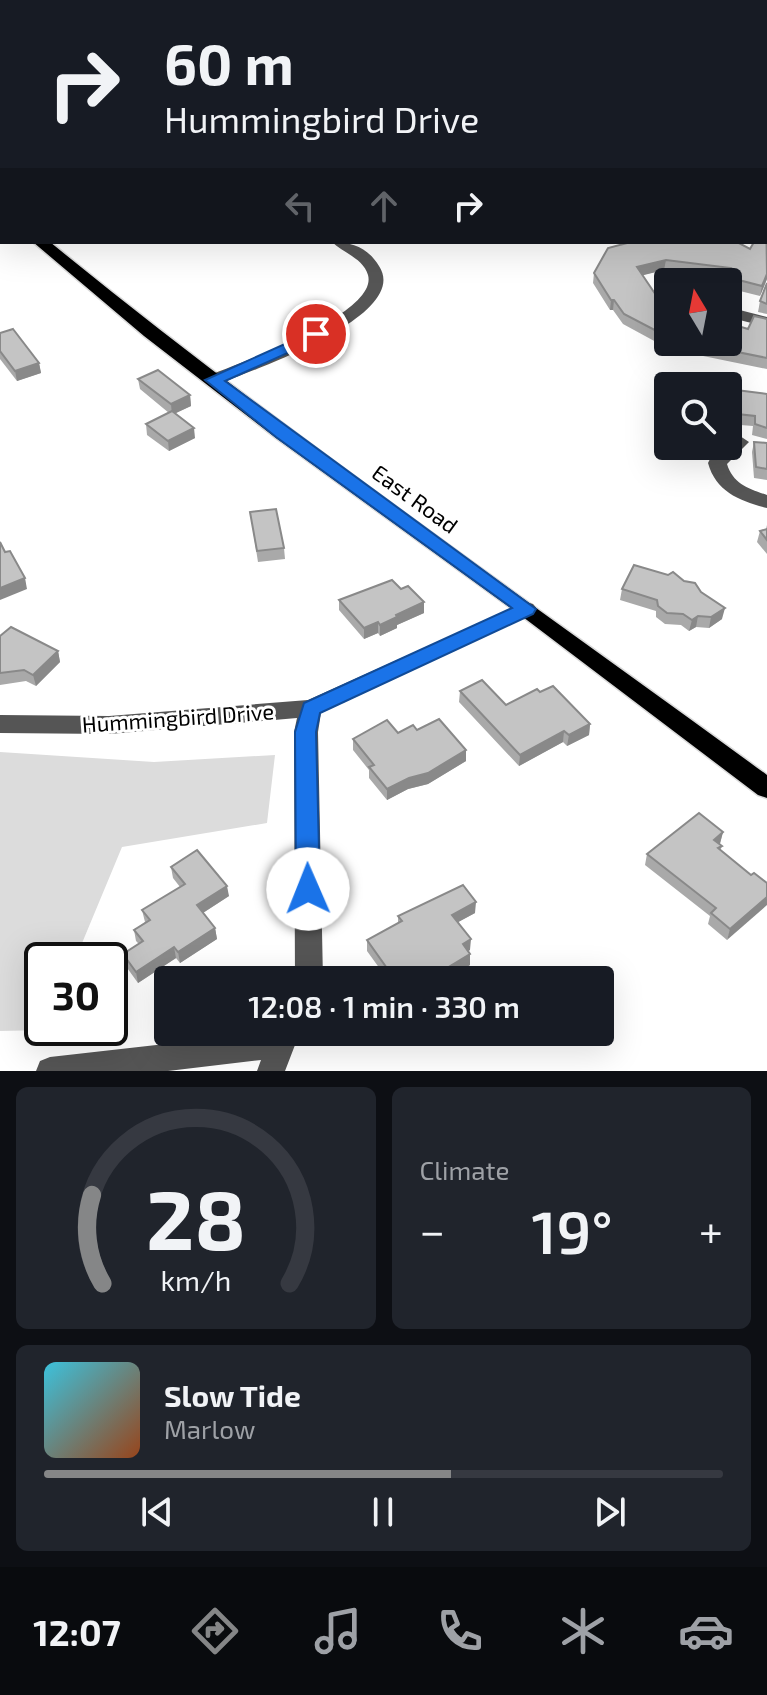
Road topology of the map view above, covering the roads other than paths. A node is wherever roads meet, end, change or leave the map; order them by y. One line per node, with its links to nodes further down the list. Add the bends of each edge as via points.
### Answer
1 (43, 244): 5 (main road, East Road)
2 (343, 244): 5 (street, via 365,258 376,275 377,288 369,304 344,321)
3 (742, 316): 4 (street)
4 (767, 322)
5 (213, 380): 8 (main road, East Road)
6 (720, 460): 7 (street, via 720,478 734,490)
7 (767, 502)
8 (526, 609): 9 (street, Hummingbird Drive); 11 (main road, East Road)
9 (311, 708): 10 (street, Hummingbird Drive, via 109,725); 12 (street, via 306,732)
10 (0, 724)
11 (767, 788)
12 (309, 966)
13 (279, 1049): 14 (street)
14 (50, 1071)

